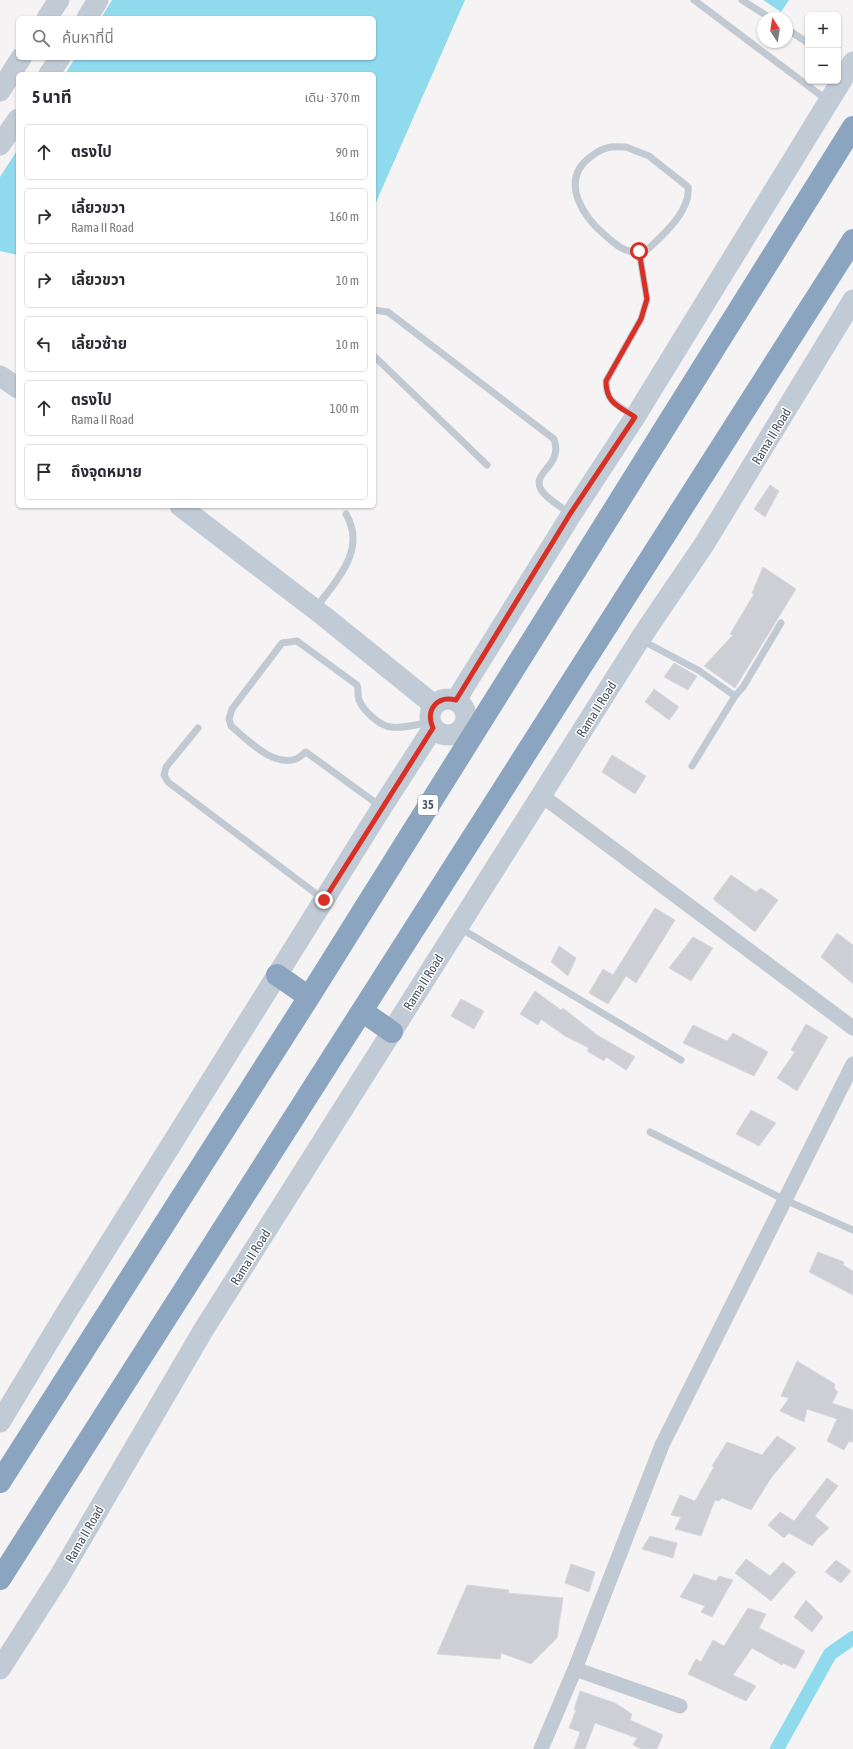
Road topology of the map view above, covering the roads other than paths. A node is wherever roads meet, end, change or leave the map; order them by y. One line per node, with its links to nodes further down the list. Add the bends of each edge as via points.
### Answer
1 (59, 0): 6 (main road)
2 (98, 0): 7 (main road)
3 (694, 0): 15 (lane)
4 (742, 0): 5 (lane)
5 (761, 12)
6 (48, 16)
7 (88, 16)
8 (793, 33): 9 (lane)
9 (805, 41)
10 (20, 60): 14 (main road)
11 (59, 60): 13 (main road)
12 (848, 66): 15 (main road)
13 (50, 72)
14 (0, 91)
15 (829, 101): 26 (main road)
16 (16, 122): 18 (main road)
17 (853, 127): 37 (highway, 35)
18 (0, 145)
19 (853, 240): 46 (highway)
20 (639, 251): 20 (lane, via 647,250 678,216 689,196 688,187 649,156 626,147 607,148 595,153 578,169 577,197 584,214 600,231 619,247 630,252); 26 (lane, via 647,299 641,319 606,381 610,400)
21 (853, 300): 33 (main road, Rama II Road, via 705,543)
22 (376, 310): 30 (lane, via 388,312 554,439 556,455 539,476 539,485 542,492)
23 (376, 358): 27 (lane)
24 (0, 376): 25 (main road)
25 (16, 387)
26 (635, 417): 30 (main road)
27 (487, 465)
28 (183, 508): 31 (main road)
29 (346, 514): 31 (lane, via 352,525 352,553 348,564)
30 (570, 514): 35 (main road)
31 (315, 609): 36 (main road)
32 (781, 623): 34 (lane, via 743,687)
33 (640, 639): 34 (lane, via 698,670); 40 (main road, Rama II Road)
34 (734, 696): 39 (lane)
35 (456, 700): 36 (main road, via 444,699); 37 (main road, via 465,708)
36 (433, 718): 37 (main road, 35, via 443,734 449,735); 41 (main road); 41 (lane, via 390,727 370,716 364,710 357,685 297,641 282,643 232,709 229,719 231,726 268,755 290,760 297,759 306,752)
37 (471, 725): 45 (highway, 35)
38 (198, 728): 42 (lane, via 166,767 164,775 168,782)
39 (692, 766)
40 (541, 795): 43 (main road, Rama II Road); 47 (street)
41 (382, 807): 42 (main road)
42 (324, 900): 44 (main road)
43 (458, 927): 48 (main road, Rama II Road); 49 (lane)
44 (277, 976): 45 (highway); 54 (main road)
45 (309, 997): 55 (highway, 35)
46 (362, 1010): 48 (highway); 56 (highway)
47 (853, 1028)
48 (392, 1032): 57 (main road, Rama II Road, via 204,1329 58,1577)
49 (681, 1060)
50 (853, 1064): 52 (street)
51 (650, 1132): 52 (lane)
52 (785, 1200): 53 (lane); 58 (street, via 662,1446)
53 (853, 1230)
54 (0, 1422)
55 (0, 1482)
56 (0, 1579)
57 (0, 1669)
58 (575, 1669): 59 (street); 60 (street)
59 (680, 1706)
60 (541, 1749)

